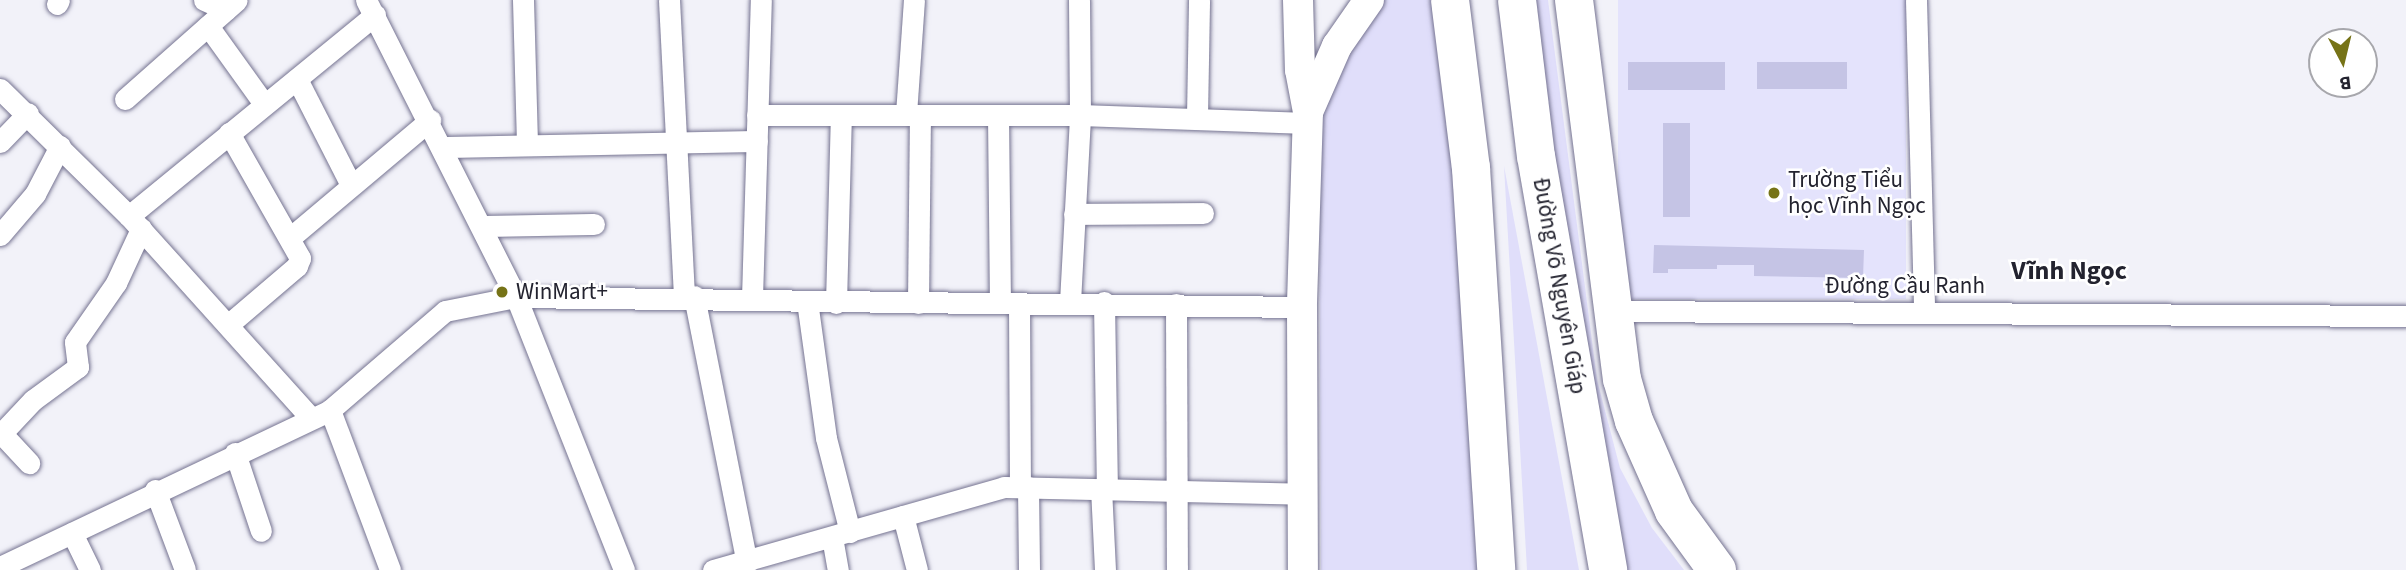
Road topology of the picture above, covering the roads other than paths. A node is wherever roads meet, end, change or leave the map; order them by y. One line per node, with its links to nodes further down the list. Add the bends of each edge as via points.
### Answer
1 (204, 0): 14 (street)
2 (523, 0): 34 (street)
3 (669, 0): 33 (street)
4 (761, 0): 22 (street)
5 (914, 0): 24 (street)
6 (1079, 0): 26 (street)
7 (1199, 0): 27 (street)
8 (1298, 0): 28 (street, via 1300,70)
9 (1368, 0): 28 (street, via 1337,46)
10 (1451, 0): 87 (highway, via 1471,168)
11 (1517, 0): 88 (highway, Đường Võ Nguyên Giáp, via 1536,156)
12 (1574, 0): 56 (highway)
13 (1916, 0): 57 (street)
14 (231, 5): 16 (street)
15 (370, 7): 17 (street); 29 (street)
16 (208, 26): 19 (street); 20 (street)
17 (297, 79): 20 (street); 37 (street)
18 (0, 89): 21 (street)
19 (125, 99)
20 (264, 104): 30 (street)
21 (28, 113): 32 (street); 35 (street)
22 (757, 115): 23 (street); 31 (street)
23 (841, 115): 24 (street); 51 (street)
24 (913, 115): 25 (street); 52 (street)
25 (998, 115): 26 (street); 53 (street)
26 (1080, 115): 27 (street); 39 (street)
27 (1197, 117): 28 (street)
28 (1308, 118): 55 (street)
29 (430, 120): 36 (street); 37 (street)
30 (229, 133): 40 (street); 44 (street)
31 (757, 141): 33 (street); 47 (street)
32 (0, 142)
33 (673, 142): 34 (street); 45 (street)
34 (527, 145): 36 (street)
35 (60, 146): 40 (street); 43 (street, via 35,194)
36 (444, 147): 42 (street)
37 (351, 185): 44 (street)
38 (1203, 213): 39 (street)
39 (1074, 214): 49 (street)
40 (135, 222): 59 (street); 61 (street, via 116,284 75,342 78,367 33,400)
41 (594, 224): 42 (street)
42 (482, 226): 46 (street)
43 (0, 235)
44 (291, 237): 59 (street, via 300,258 297,266)
45 (689, 296): 46 (street); 47 (street); 74 (street)
46 (516, 297): 60 (street, via 445,311); 79 (street)
47 (752, 298): 48 (street)
48 (807, 301): 51 (street); 72 (street)
49 (1070, 302): 50 (street); 53 (street)
50 (1104, 302): 54 (street); 65 (street)
51 (836, 303): 52 (street)
52 (918, 303): 53 (street)
53 (1009, 303): 64 (street)
54 (1176, 304): 55 (street); 67 (street)
55 (1302, 306): 68 (street)
56 (1613, 311): 57 (street, Đường Cầu Ranh); 89 (highway, via 1634,421 1674,511)
57 (1924, 312): 58 (street, Đường Cầu Ranh)
58 (2406, 316)
59 (229, 324): 60 (street)
60 (321, 414): 62 (street); 78 (street)
61 (1, 435): 63 (street)
62 (235, 453): 66 (street); 70 (street)
63 (29, 463)
64 (1024, 486): 65 (street); 69 (street, via 1004,487); 83 (street)
65 (1104, 488): 67 (street); 84 (street)
66 (155, 490): 71 (street); 77 (street)
67 (1175, 490): 68 (street); 85 (street)
68 (1303, 494): 86 (street)
69 (903, 516): 72 (street); 82 (street)
70 (261, 531)
71 (72, 533): 75 (street); 76 (street)
72 (841, 535): 73 (street); 81 (street)
73 (778, 562): 74 (street)
74 (747, 563): 80 (street)
75 (0, 566)
76 (90, 570)
77 (185, 570)
78 (390, 570)
79 (624, 570)
80 (713, 570)
81 (838, 570)
82 (917, 570)
83 (1029, 570)
84 (1105, 570)
85 (1177, 570)
86 (1303, 570)
87 (1496, 570)
88 (1608, 570)
89 (1717, 570)

